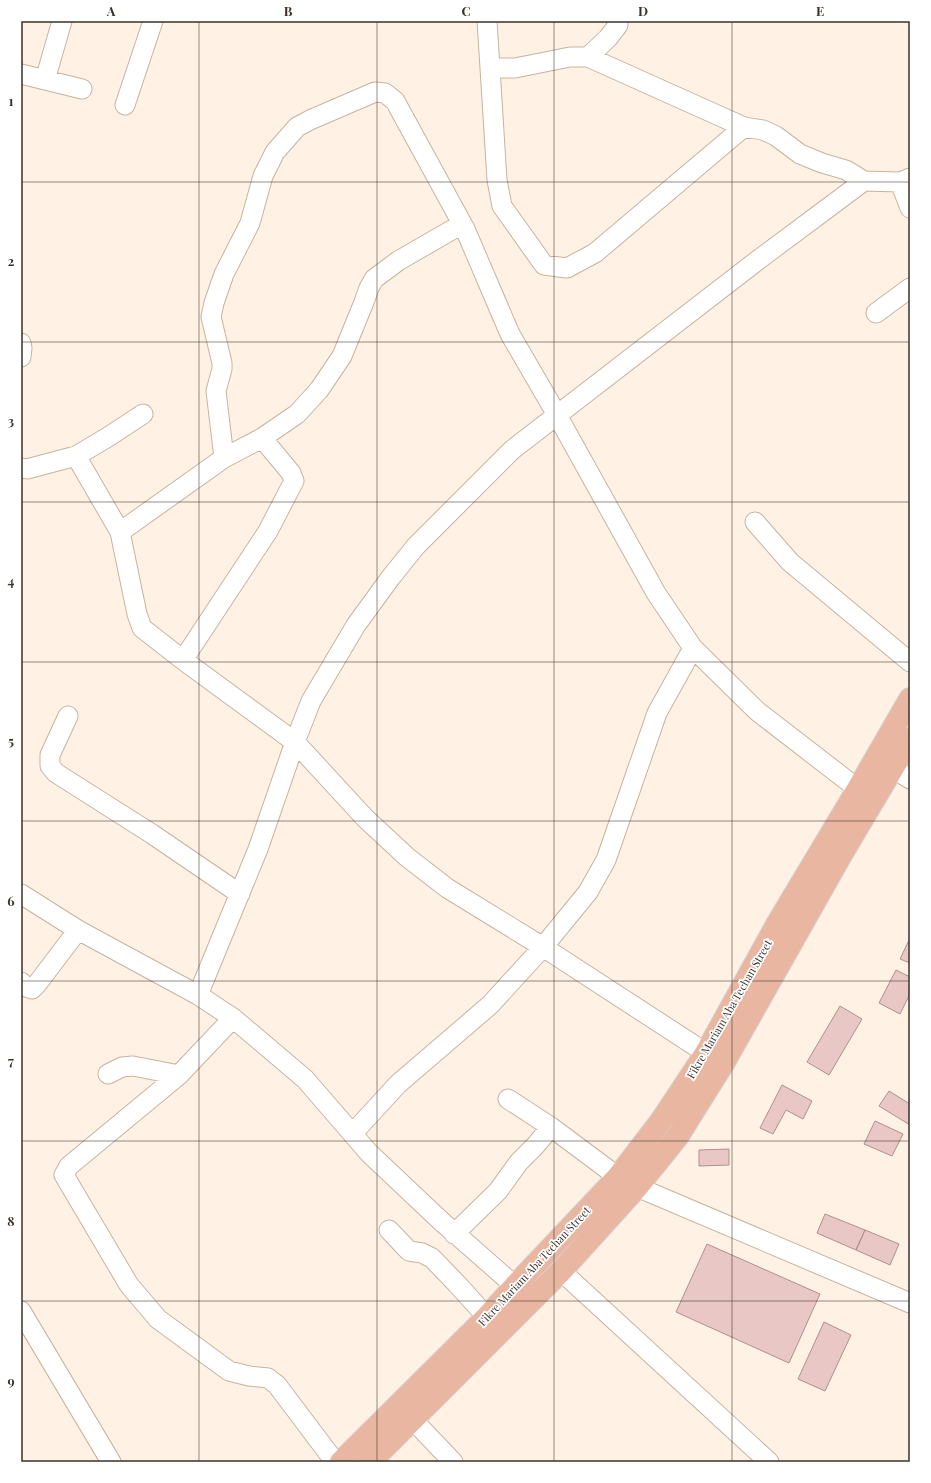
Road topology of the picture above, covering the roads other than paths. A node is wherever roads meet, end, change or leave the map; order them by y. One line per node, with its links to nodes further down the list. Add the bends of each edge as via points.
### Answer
1 (62, 21): 8 (street)
2 (153, 21): 10 (street)
3 (487, 21): 6 (street)
4 (617, 21): 5 (street, via 618,25 608,38)
5 (588, 57): 6 (street, via 570,57 515,68); 11 (street)
6 (490, 68): 11 (street, via 497,180 502,206 544,264 567,268 595,253)
7 (21, 74): 8 (street)
8 (45, 80): 9 (street)
9 (82, 89)
10 (125, 105)
11 (744, 127): 13 (street, via 763,130 776,136 800,154 846,170)
12 (905, 180): 13 (street); 14 (street)
13 (864, 181): 21 (street)
14 (910, 208)
15 (462, 224): 21 (street, via 510,334); 22 (street, via 409,254 374,279 342,356 319,390 297,414); 24 (street, via 395,101 385,93 374,92 297,128 275,152 263,176 250,223 224,274 214,303 211,317 222,363 216,391)
16 (910, 288): 17 (street)
17 (876, 313)
18 (21, 343): 19 (street)
19 (21, 357)
20 (143, 414): 23 (street)
21 (557, 416): 28 (street, via 656,593); 34 (street, via 512,450 416,546 391,577 356,625 311,701)
22 (262, 438): 24 (street); 29 (street, via 291,473 294,481 268,531)
23 (76, 456): 25 (street, via 28,469); 27 (street)
24 (224, 458): 27 (street)
25 (21, 468)
26 (755, 522): 30 (street, via 790,562)
27 (120, 532): 29 (street, via 142,628)
28 (693, 648): 36 (street, via 757,711); 40 (street, via 657,713 606,860 588,892)
29 (183, 660): 34 (street)
30 (910, 662)
31 (910, 698): 36 (main road, Fikre Mariam Aba Techan Street)
32 (68, 716): 38 (street, via 50,756 50,766 56,773)
33 (910, 739): 35 (main road, Fikre Mariam Aba Techan Street)
34 (296, 742): 38 (street); 40 (street, via 365,818 407,857 447,888)
35 (901, 774): 51 (main road, Fikre Mariam Aba Techan Street, via 678,1136)
36 (858, 789): 44 (main road, Fikre Mariam Aba Techan Street, via 776,926)
37 (21, 894): 39 (street)
38 (240, 894): 42 (street)
39 (78, 930): 41 (street, via 32,989 26,988); 42 (street)
40 (543, 947): 44 (street); 49 (street, via 490,1005 398,1084)
41 (21, 982)
42 (198, 995): 43 (street)
43 (233, 1018): 46 (street); 49 (street, via 305,1079)
44 (706, 1054): 50 (main road, Fikre Mariam Aba Techan Street, via 661,1121)
45 (108, 1074): 46 (street, via 122,1067 133,1066)
46 (179, 1076): 61 (street, via 69,1166 64,1175 129,1285 158,1319 229,1370 268,1378 278,1385)
47 (508, 1099): 48 (street)
48 (551, 1127): 50 (street); 53 (street, via 519,1162 498,1191)
49 (353, 1133): 53 (street, via 369,1153)
50 (618, 1177): 51 (street); 55 (main road, Fikre Mariam Aba Techan Street)
51 (637, 1187): 54 (main road, Fikre Mariam Aba Techan Street); 56 (street)
52 (389, 1230): 58 (street, via 409,1251 432,1258)
53 (454, 1234): 55 (street)
54 (561, 1271): 59 (main road, Fikre Mariam Aba Techan Street); 65 (street)
55 (515, 1286): 58 (main road, Fikre Mariam Aba Techan Street)
56 (910, 1303)
57 (21, 1311): 60 (street)
58 (487, 1317): 59 (main road, Fikre Mariam Aba Techan Street)
59 (402, 1422): 62 (main road, Fikre Mariam Aba Techan Street); 63 (main road, Fikre Mariam Aba Techan Street); 64 (street)
60 (111, 1462)
61 (335, 1462)
62 (342, 1462)
63 (370, 1462)
64 (453, 1462)
65 (769, 1462)

